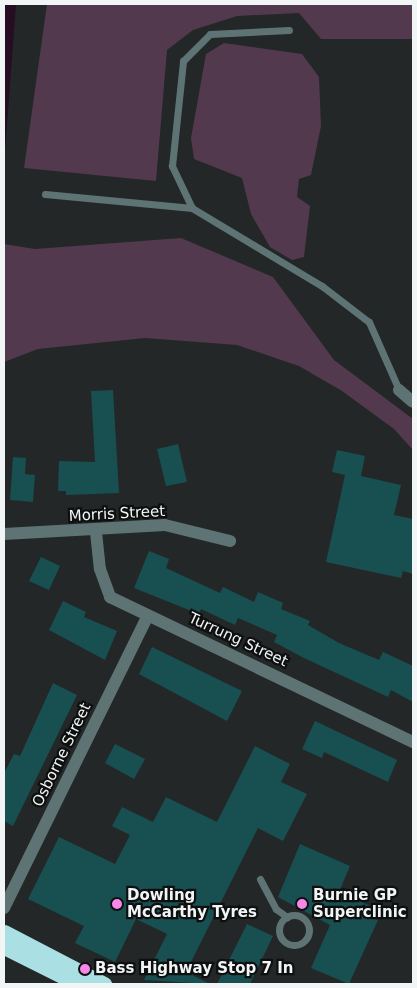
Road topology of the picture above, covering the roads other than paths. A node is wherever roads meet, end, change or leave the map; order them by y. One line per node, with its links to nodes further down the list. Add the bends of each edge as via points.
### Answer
1 (289, 30): 3 (lane, via 210,34 182,61 172,166)
2 (45, 194): 3 (lane)
3 (192, 208): 4 (lane, via 322,286 369,322)
4 (399, 390): 5 (street)
5 (413, 402)
6 (96, 532): 7 (street, Morris Street); 8 (street, Morris Street, via 165,526); 9 (street, Turrung Street, via 100,569 110,597)
7 (4, 534)
8 (230, 540)
9 (148, 615): 10 (street, Turrung Street); 12 (street, Osborne Street)
10 (413, 742)
11 (260, 879): 14 (lane, via 276,909)
12 (7, 890): 13 (street, Osborne Street)
13 (4, 908)
14 (287, 917): 14 (lane, via 305,920 309,934 303,942 289,945 281,939 279,929)
15 (4, 932): 18 (highway)
16 (4, 947): 17 (highway)
17 (78, 984)
18 (104, 984)

